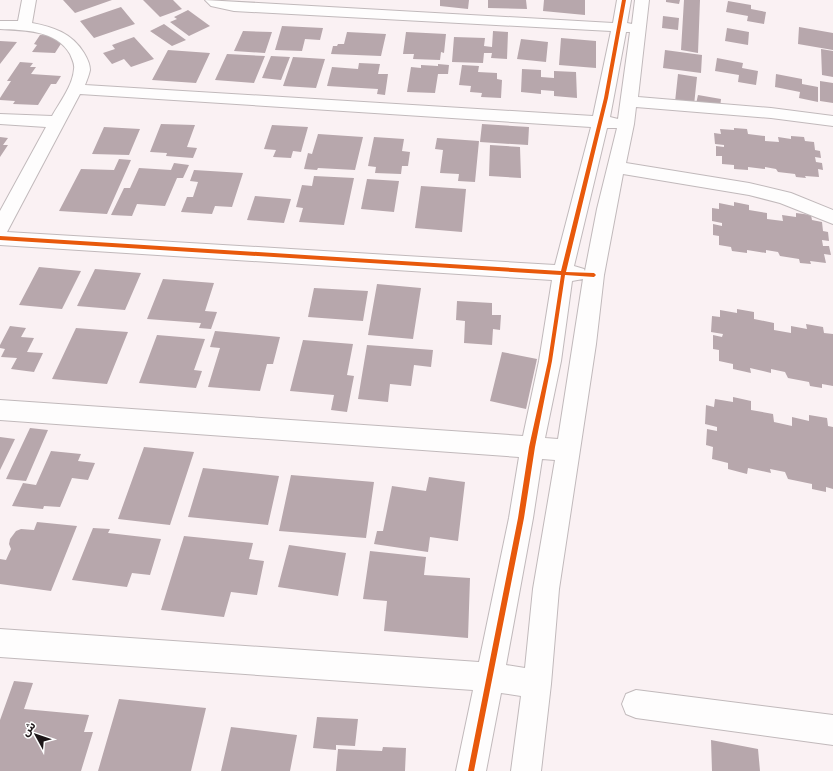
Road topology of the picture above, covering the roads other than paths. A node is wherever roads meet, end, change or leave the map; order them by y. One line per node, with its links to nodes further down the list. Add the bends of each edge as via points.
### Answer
1 (29, 0): 6 (street)
2 (212, 0): 7 (street, via 234,8)
3 (624, 0): 7 (street)
4 (642, 0): 7 (street)
5 (0, 25): 6 (street)
6 (24, 26): 8 (street, via 44,29 70,44 78,55 82,69)
7 (628, 28): 9 (street); 13 (street)
8 (75, 89): 12 (street); 13 (street)
9 (629, 101): 11 (street); 14 (street)
10 (0, 119): 12 (street)
11 (833, 121)
12 (58, 122): 17 (street)
13 (600, 122): 14 (street); 19 (street)
14 (626, 124): 15 (street)
15 (615, 167): 16 (street, via 749,189 785,198); 20 (street)
16 (833, 217)
17 (0, 228)
18 (0, 238): 19 (street)
19 (563, 273): 20 (street); 22 (street, via 550,361)
20 (594, 275): 23 (street)
21 (0, 410): 22 (street)
22 (532, 447): 23 (street); 25 (street, via 521,518)
23 (567, 450): 26 (street, via 546,589)
24 (0, 643): 25 (street)
25 (489, 677): 26 (street); 29 (street)
26 (537, 684): 30 (street)
27 (636, 704): 28 (street)
28 (833, 730)
29 (471, 771)
30 (526, 771)

